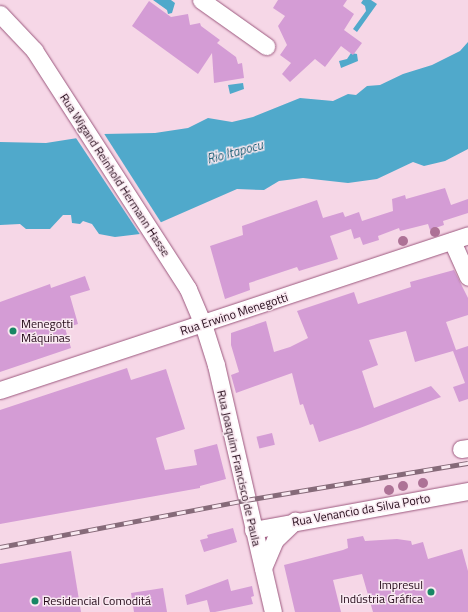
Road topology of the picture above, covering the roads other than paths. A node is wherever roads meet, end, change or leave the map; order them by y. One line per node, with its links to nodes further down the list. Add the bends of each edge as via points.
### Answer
1 (201, 0): 5 (street)
2 (0, 14): 4 (street, Rua Wigand Reinhold Hermann Hasse)
3 (0, 26): 4 (street, Rua Wigand Reinhold Hermann Hasse)
4 (16, 33): 9 (street, Rua Wigand Reinhold Hermann Hasse, via 34,50 168,255 188,289)
5 (266, 46)
6 (468, 235): 7 (street, Rua Erwino Menegotti)
7 (452, 241): 8 (street); 9 (street, Rua Erwino Menegotti)
8 (468, 277)
9 (203, 324): 10 (street, Rua Erwino Menegotti); 13 (street, Rua Joaquim Francisco de Paula, via 217,372)
10 (0, 390)
11 (468, 491): 12 (street, Rua Venancio da Silva Porto)
12 (295, 521): 13 (street, Rua Venancio da Silva Porto); 14 (street, via 275,540)
13 (253, 530): 14 (street, Rua Joaquim Francisco de Paula)
14 (263, 568): 15 (street, Rua Joaquim Francisco de Paula)
15 (273, 612)

